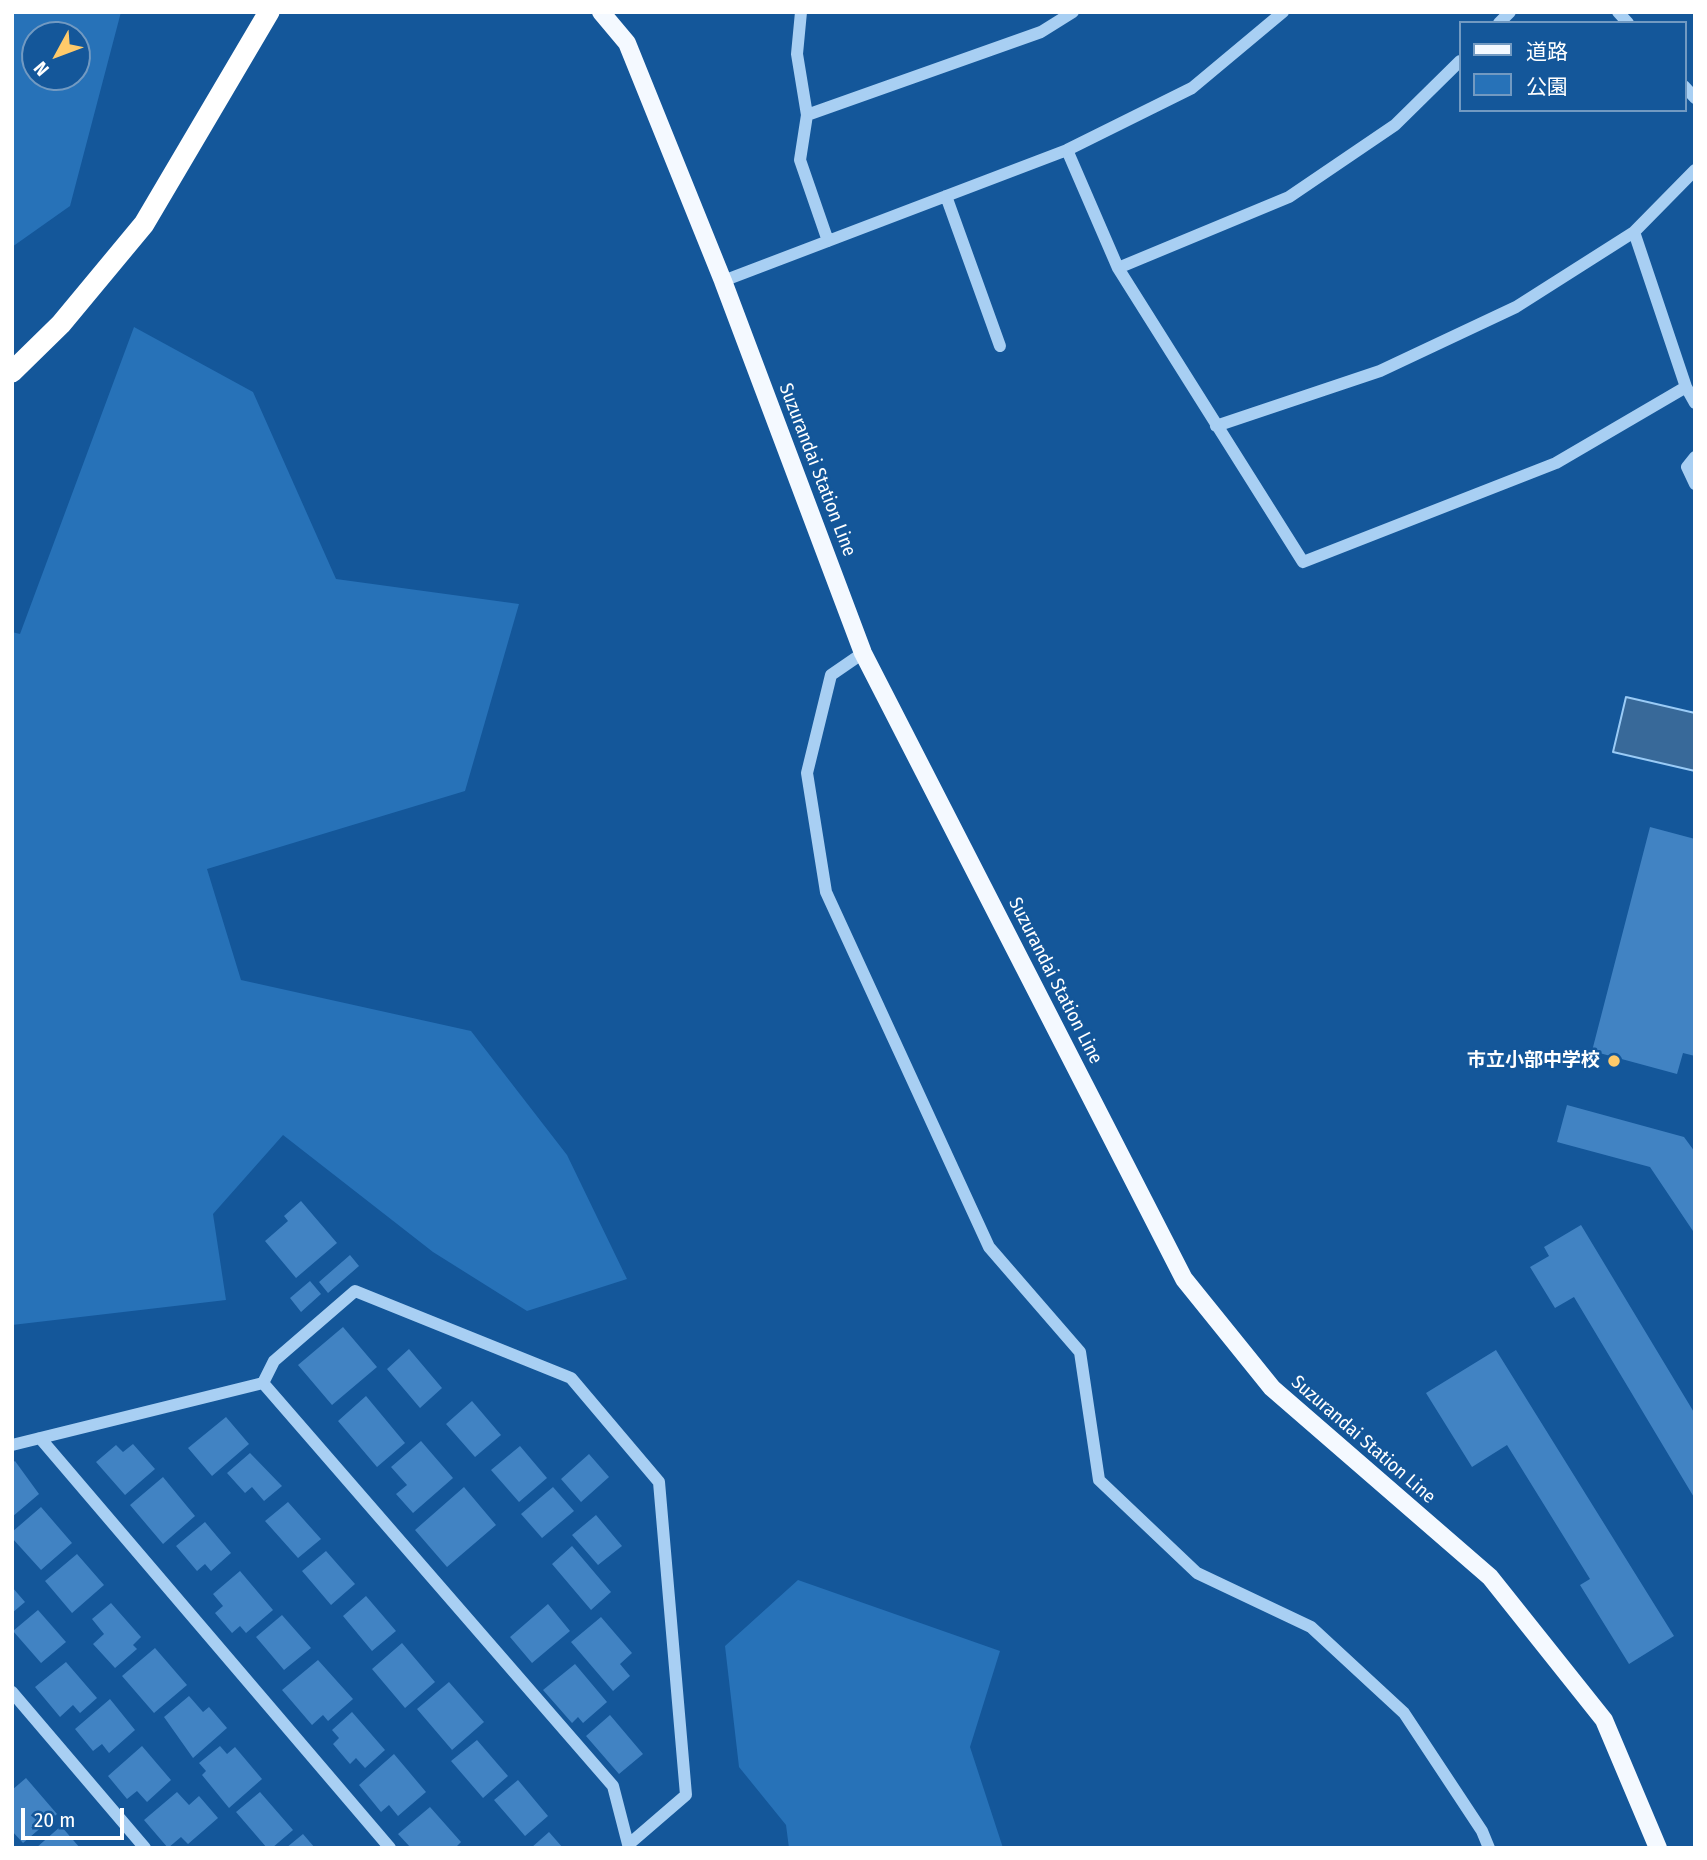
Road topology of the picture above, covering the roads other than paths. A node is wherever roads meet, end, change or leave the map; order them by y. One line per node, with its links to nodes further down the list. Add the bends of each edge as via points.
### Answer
1 (269, 12): 16 (highway, via 144,224 61,324)
2 (601, 12): 14 (main road, Suzurandai Station Line, via 627,43)
3 (801, 12): 7 (street, via 797,54)
4 (1073, 12): 7 (street, via 1041,32)
5 (1283, 12): 8 (street, via 1192,88)
6 (1458, 63): 13 (street, via 1395,125 1289,197)
7 (807, 115): 12 (street, via 800,160)
8 (1067, 150): 10 (street); 13 (street)
9 (1695, 170): 11 (street)
10 (946, 196): 12 (street); 15 (street)
11 (1634, 232): 17 (street); 19 (street, via 1516,307 1467,330 1380,370)
12 (828, 241): 14 (street)
13 (1118, 268): 19 (street)
14 (723, 281): 22 (main road, Suzurandai Station Line)
15 (1000, 346)
16 (12, 372)
17 (1686, 387): 18 (street); 19 (street, via 1556,463 1303,562)
18 (1695, 402)
19 (1216, 426)
20 (1695, 457): 21 (street, via 1687,467)
21 (1695, 484)
22 (863, 653): 30 (street, via 831,675 807,773 826,892 989,1247 1080,1352 1098,1479 1197,1573 1311,1627 1404,1713); 31 (main road, Suzurandai Station Line, via 1184,1279 1272,1388 1489,1577 1604,1720)
23 (263, 1383): 24 (street); 27 (street, via 613,1786); 27 (street, via 274,1361 355,1291 570,1378 659,1482 686,1795)
24 (40, 1438): 25 (street); 29 (street)
25 (12, 1445)
26 (12, 1692): 28 (street)
27 (629, 1846)
28 (145, 1848)
29 (390, 1848)
30 (1489, 1848)
31 (1658, 1848)

